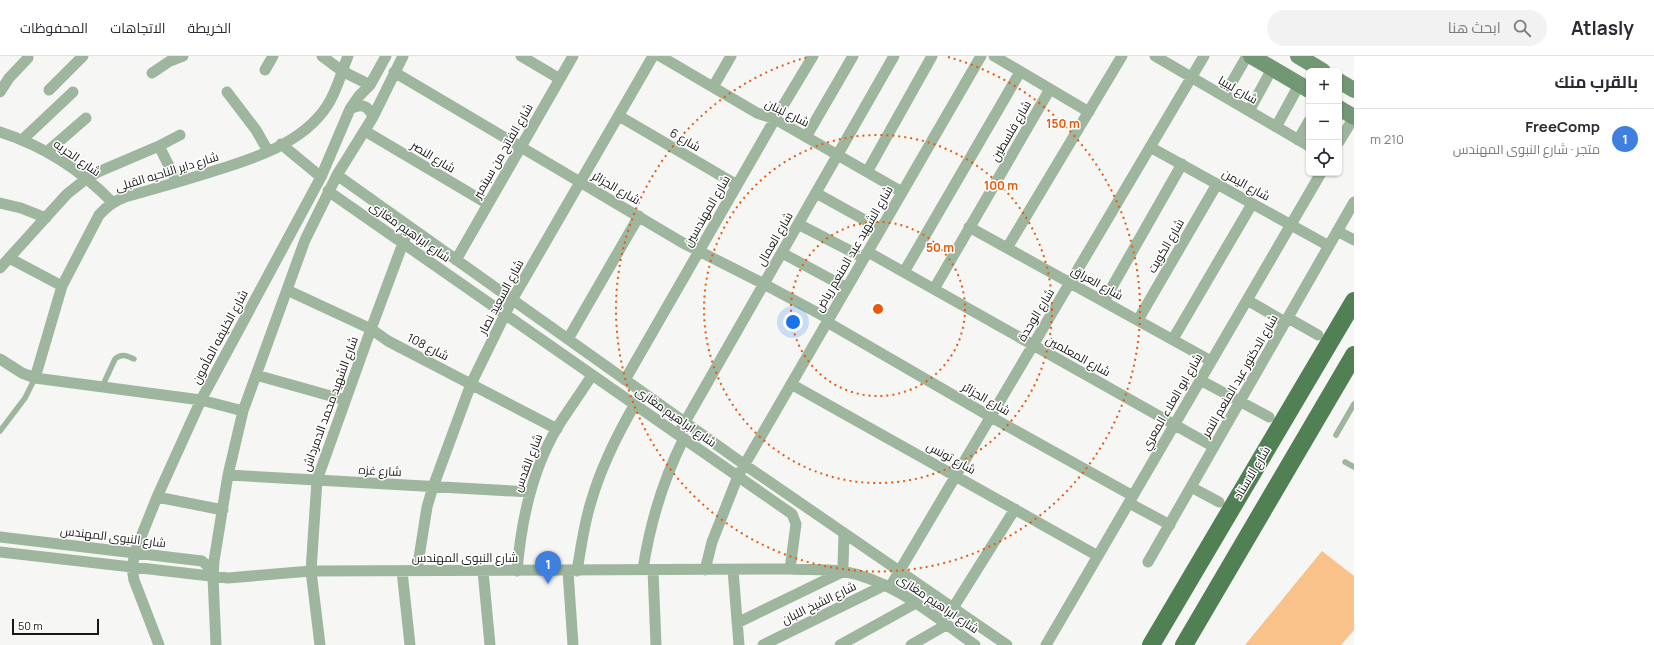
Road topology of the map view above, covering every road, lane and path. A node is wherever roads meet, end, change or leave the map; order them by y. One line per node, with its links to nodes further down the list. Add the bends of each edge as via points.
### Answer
1 (83, 56): 39 (street)
2 (183, 56): 31 (street)
3 (273, 56): 27 (street)
4 (322, 56): 28 (street)
5 (348, 56): 28 (street, شارع داير الناحيه القبلى)
6 (386, 56): 35 (street, شارع الخليفه المأمون)
7 (403, 56): 29 (street)
8 (521, 56): 33 (street)
9 (572, 56): 33 (street, شارع الفاتح من سبتمبر)
10 (653, 56): 49 (street, شارع السعيد نصار)
11 (660, 56): 36 (street, شارع لبنان)
12 (730, 56): 36 (street)
13 (813, 56): 53 (street, شارع المهندسين)
14 (853, 56): 59 (street)
15 (894, 56): 70 (street, شارع العمال)
16 (932, 56): 72 (street)
17 (981, 56): 82 (street, شارع الشهيد عبد المنعم رياض)
18 (994, 56): 30 (street)
19 (1122, 56): 48 (street)
20 (1204, 56): 32 (street, شارع الوحدة)
21 (1298, 56): 25 (main road)
22 (1161, 57): 32 (street, شارع ليبيا)
23 (1253, 57): 26 (main road); 44 (street)
24 (28, 58): 41 (street)
25 (1318, 68)
26 (1272, 69): 37 (main road); 47 (street)
27 (265, 70)
28 (342, 71): 35 (street); 63 (street, شارع داير الناحيه القبلى, via 336,90 314,122)
29 (394, 72): 50 (street); 66 (street, شارع الجزائر)
30 (1020, 72): 38 (street); 107 (street)
31 (152, 73)
32 (1191, 77): 44 (street, شارع ليبيا); 67 (street, شارع الوحدة)
33 (560, 78): 66 (street, شارع الفاتح من سبتمبر)
34 (1342, 83): 40 (main road)
35 (370, 85): 45 (street, شارع الخليفه المأمون)
36 (713, 87): 53 (street, شارع لبنان, via 764,116)
37 (1304, 88): 55 (street)
38 (1050, 89): 48 (street); 94 (street, شارع فلسطين)
39 (50, 90)
40 (1354, 90)
41 (0, 92)
42 (73, 92): 60 (street)
43 (227, 92): 68 (street, via 247,117)
44 (1224, 96): 47 (street, شارع ليبيا)
45 (350, 109): 50 (street, via 357,105 364,106 370,110); 75 (street, شارع الخليفه المأمون)
46 (1342, 110): 51 (main road)
47 (1249, 111): 55 (street, شارع ليبيا)
48 (1089, 112): 100 (street)
49 (619, 116): 78 (street, شارع السعيد نصار); 80 (street, شارع 6)
50 (373, 117): 56 (street)
51 (1354, 117): 62 (street)
52 (86, 118): 69 (street)
53 (775, 119): 59 (street, شارع لبنان); 80 (street, شارع المهندسين)
54 (1306, 126): 61 (street)
55 (1276, 127): 61 (street, شارع ليبيا)
56 (365, 131): 73 (street); 87 (street, شارع النصر)
57 (0, 132): 60 (street, شارع الحريه)
58 (180, 135): 65 (street)
59 (806, 137): 70 (street, شارع لبنان)
60 (22, 140): 69 (street, شارع الحريه)
61 (1298, 140): 64 (street, شارع ليبيا)
62 (1340, 140)
63 (281, 144): 68 (street, شارع داير الناحيه القبلى); 75 (street)
64 (1306, 144)
65 (159, 146): 76 (street); 77 (street)
66 (520, 147): 78 (street, شارع الجزائر); 87 (street, شارع الفاتح من سبتمبر)
67 (1150, 147): 71 (street, شارع اليمن); 108 (street, شارع الوحدة)
68 (268, 151): 77 (street, شارع داير الناحيه القبلى, via 243,162)
69 (48, 152): 76 (street, شارع الحريه, via 73,167)
70 (838, 155): 72 (street, شارع لبنان); 83 (street, شارع العمال)
71 (1182, 164): 79 (street, شارع اليمن); 116 (street)
72 (867, 172): 82 (street, شارع لبنان)
73 (337, 176): 81 (street); 93 (street, شارع ابراهيم مغازى)
74 (1319, 176): 92 (street, شارع ابو العلاء المعري)
75 (321, 177): 139 (street, شارع الخليفه المأمون)
76 (86, 179): 86 (street, شارع الحريه); 90 (street, via 67,194)
77 (177, 182): 86 (street, شارع داير الناحيه القبلى)
78 (580, 182): 89 (street, شارع الجزائر); 114 (street, شارع السعيد نصار)
79 (1217, 184): 88 (street, شارع اليمن); 119 (street, شارع الكويت)
80 (737, 185): 101 (street, شارع المهندسين)
81 (328, 191): 98 (street, شارع ابراهيم مغازى); 113 (street, via 305,240)
82 (902, 192): 95 (street, شارع الشهيد عبد المنعم رياض)
83 (816, 193): 91 (street, شارع العمال); 95 (street)
84 (1354, 202): 96 (street, شارع الدكتور عبد المنعم النمر)
85 (0, 203): 90 (street)
86 (113, 203): 110 (street, شارع داير الناحيه القبلى, via 100,215)
87 (488, 204): 105 (street, شارع الفاتح من سبتمبر)
88 (1252, 204): 92 (street, شارع اليمن); 125 (street)
89 (639, 216): 101 (street, شارع الجزائر, via 683,243); 124 (street)
90 (46, 218): 104 (street)
91 (798, 224): 102 (street, شارع العمال); 103 (street, شارع المعلمين)
92 (1290, 225): 99 (street, شارع اليمن); 115 (street, شارع ابو العلاء المعري)
93 (409, 227): 98 (street, شارع الشهيد محمد الدمرداش); 105 (street, شارع ابراهيم مغازى)
94 (970, 227): 100 (street, شارع العراق); 112 (street, شارع فلسطين)
95 (881, 228): 103 (street, شارع الشهيد عبد المنعم رياض)
96 (1338, 231): 97 (street); 99 (street, شارع الدكتور عبد المنعم النمر)
97 (1354, 240)
98 (404, 243): 118 (street, شارع ابراهيم مغازى); 122 (street, شارع الشهيد محمد الدمرداش)
99 (1329, 246): 120 (street, شارع الدكتور عبد المنعم النمر)
100 (1007, 248): 108 (street, شارع العراق)
101 (700, 250): 109 (street, شارع الجزائر); 134 (street, شارع المهندسين)
102 (782, 252): 109 (street, شارع العمال); 111 (street)
103 (866, 255): 107 (street, شارع المعلمين); 111 (street, شارع الشهيد عبد المنعم رياض)
104 (9, 258): 106 (street); 110 (street)
105 (456, 260): 114 (street, شارع ابراهيم مغازى)
106 (0, 268)
107 (904, 272): 112 (street, شارع المعلمين)
108 (1070, 283): 116 (street, شارع العراق); 126 (street, شارع الوحدة)
109 (764, 284): 121 (street, شارع الجزائر); 147 (street, شارع العمال)
110 (62, 286): 133 (street, شارع داير الناحيه القبلى)
111 (847, 288): 121 (street, شارع الشهيد عبد المنعم رياض)
112 (934, 289): 126 (street, شارع المعلمين)
113 (287, 290): 122 (street, شارع 108); 131 (street)
114 (512, 300): 118 (street, شارع السعيد نصار); 124 (street, شارع ابراهيم مغازى)
115 (1247, 300): 120 (street); 130 (street, شارع ابو العلاء المعري)
116 (1104, 301): 119 (street, شارع العراق)
117 (1354, 301): 165 (main road, شارع الاستاد)
118 (504, 314): 132 (street, شارع ابراهيم مغازى); 136 (street, شارع السعيد نصار)
119 (1138, 320): 125 (street, شارع العراق)
120 (1286, 320): 123 (street); 141 (street, شارع الدكتور عبد المنعم النمر)
121 (828, 321): 137 (street, شارع الشهيد عبد المنعم رياض); 145 (street, شارع الجزائر)
122 (371, 329): 136 (street, شارع 108, via 388,342); 140 (street, شارع الشهيد محمد الدمرداش)
123 (1318, 335)
124 (568, 339): 134 (street, شارع ابراهيم مغازى)
125 (1173, 339): 130 (street, شارع العراق)
126 (1033, 345): 145 (street, شارع الوحدة); 148 (street, شارع المعلمين)
127 (1354, 355): 168 (main road)
128 (0, 359): 133 (street)
129 (134, 359): 138 (lane, via 124,355 118,356)
130 (1211, 361): 135 (street, شارع ابو العلاء المعري)
131 (256, 375): 140 (street); 144 (street)
132 (592, 375): 142 (street, شارع ابراهيم مغازى); 149 (street, شارع القدس)
133 (34, 378): 138 (street); 150 (lane, via 25,398)
134 (626, 380): 147 (street, شارع ابراهيم مغازى)
135 (1200, 380): 141 (street); 148 (street, شارع ابو العلاء المعري)
136 (471, 384): 149 (street, شارع 108); 161 (street, شارع السعيد نصار)
137 (791, 384): 155 (street, شارع الشهيد عبد المنعم رياض); 159 (street, شارع تونس)
138 (102, 387): 139 (street)
139 (201, 400): 144 (street); 164 (street, شارع الخليفه المأمون)
140 (345, 400): 160 (street, شارع الشهيد محمد الدمرداش)
141 (1240, 401): 146 (street); 153 (street, شارع الدكتور عبد المنعم النمر)
142 (635, 404): 152 (street, شارع ابراهيم مغازى); 188 (street, via 617,435 603,468)
143 (1354, 404): 151 (lane)
144 (243, 411): 157 (street)
145 (991, 417): 159 (street, شارع الوحدة); 166 (street, شارع الجزائر)
146 (1269, 417)
147 (685, 422): 152 (street, شارع العمال); 155 (street, شارع ابراهيم مغازى)
148 (1174, 425): 153 (street, شارع المعلمين); 166 (street, شارع ابو العلاء المعري)
149 (556, 429): 163 (street, شارع القدس)
150 (0, 431)
151 (1336, 435)
152 (681, 436): 158 (street, شارع ابراهيم مغازى); 182 (street, شارع العمال, via 662,489 648,541)
153 (1214, 447): 162 (street, شارع الدكتور عبد المنعم النمر)
154 (1345, 462): 156 (lane)
155 (745, 465): 158 (street, شارع الشهيد عبد المنعم رياض); 172 (street, شارع ابراهيم مغازى)
156 (1354, 467)
157 (228, 475): 160 (street, شارع غزه); 170 (street)
158 (738, 476): 180 (street, شارع ابراهيم مغازى, via 788,510 795,518); 183 (street, شارع الشهيد عبد المنعم رياض, via 712,542)
159 (956, 476): 169 (street, شارع تونس); 190 (street, شارع الوحدة)
160 (317, 480): 161 (street, شارع غزه); 191 (street, شارع الشهيد محمد الدمرداش)
161 (433, 487): 163 (street, شارع غزه); 181 (street, شارع السعيد نصار, via 427,507)
162 (1191, 487): 167 (street); 171 (street, شارع الدكتور عبد المنعم النمر)
163 (530, 492): 187 (street, شارع القدس, via 519,544)
164 (157, 496): 170 (street); 175 (street, شارع الخليفه المأمون)
165 (1238, 496): 168 (main road, via 1250,509 1262,508); 179 (main road, شارع الاستاد)
166 (1131, 499): 171 (street, شارع الجزائر); 176 (street, شارع ابو العلاء المعري)
167 (1219, 502)
168 (1266, 504): 193 (main road)
169 (1015, 509): 176 (street, شارع تونس); 196 (street)
170 (223, 510): 192 (street)
171 (1170, 525): 177 (street, شارع الدكتور عبد المنعم النمر)
172 (844, 534): 189 (street); 190 (street, شارع ابراهيم مغازى)
173 (0, 537): 175 (street, شارع النبوى المهندس)
174 (0, 552): 178 (street, شارع النبوى المهندس)
175 (134, 552): 178 (street, شارع الخليفه المأمون); 192 (street, شارع النبوى المهندس, via 202,561 211,569)
176 (1098, 556): 212 (street, شارع ابو العلاء المعري)
177 (1148, 562)
178 (132, 568): 192 (street, شارع النبوى المهندس); 199 (street, شارع الخليفه المأمون, via 134,580)
179 (1196, 568): 193 (main road, via 1212,568); 213 (main road, شارع الاستاد)
180 (790, 569): 184 (street, شارع النبوى المهندس); 189 (street, شارع ابراهيم مغازى)
181 (417, 570): 185 (street, شارع النبوى المهندس); 186 (street, شارع النبوى المهندس)
182 (648, 570): 183 (street, شارع النبوى المهندس); 188 (street, شارع النبوى المهندس); 205 (street, شارع العمال)
183 (705, 570): 184 (street, شارع النبوى المهندس)
184 (733, 570): 197 (street)
185 (402, 571): 191 (street, شارع النبوى المهندس); 202 (street)
186 (483, 571): 187 (street, شارع النبوى المهندس); 203 (street)
187 (517, 571): 188 (street, شارع النبوى المهندس)
188 (572, 571): 204 (street)
189 (841, 571): 194 (street, شارع ابراهيم مغازى); 197 (street)
190 (900, 571): 194 (street, شارع الوحدة); 196 (street, شارع ابراهيم مغازى)
191 (311, 572): 192 (street, شارع النبوى المهندس); 201 (street, شارع الشهيد محمد الدمرداش)
192 (213, 577): 200 (street)
193 (1222, 580): 214 (main road)
194 (888, 586): 195 (street, شارع ابراهيم مغازى); 207 (street, شارع الشيخ اللبان)
195 (916, 603): 198 (street, شارع ابراهيم مغازى); 208 (street)
196 (953, 608): 211 (street, شارع ابراهيم مغازى)
197 (737, 623): 206 (street)
198 (946, 625): 209 (street); 210 (street, شارع ابراهيم مغازى)
199 (159, 645)
200 (216, 645)
201 (320, 645)
202 (410, 645)
203 (490, 645)
204 (573, 645)
205 (656, 645)
206 (739, 645)
207 (763, 645)
208 (840, 645)
209 (911, 645)
210 (975, 645)
211 (1007, 645)
212 (1046, 645)
213 (1150, 645)
214 (1184, 645)

